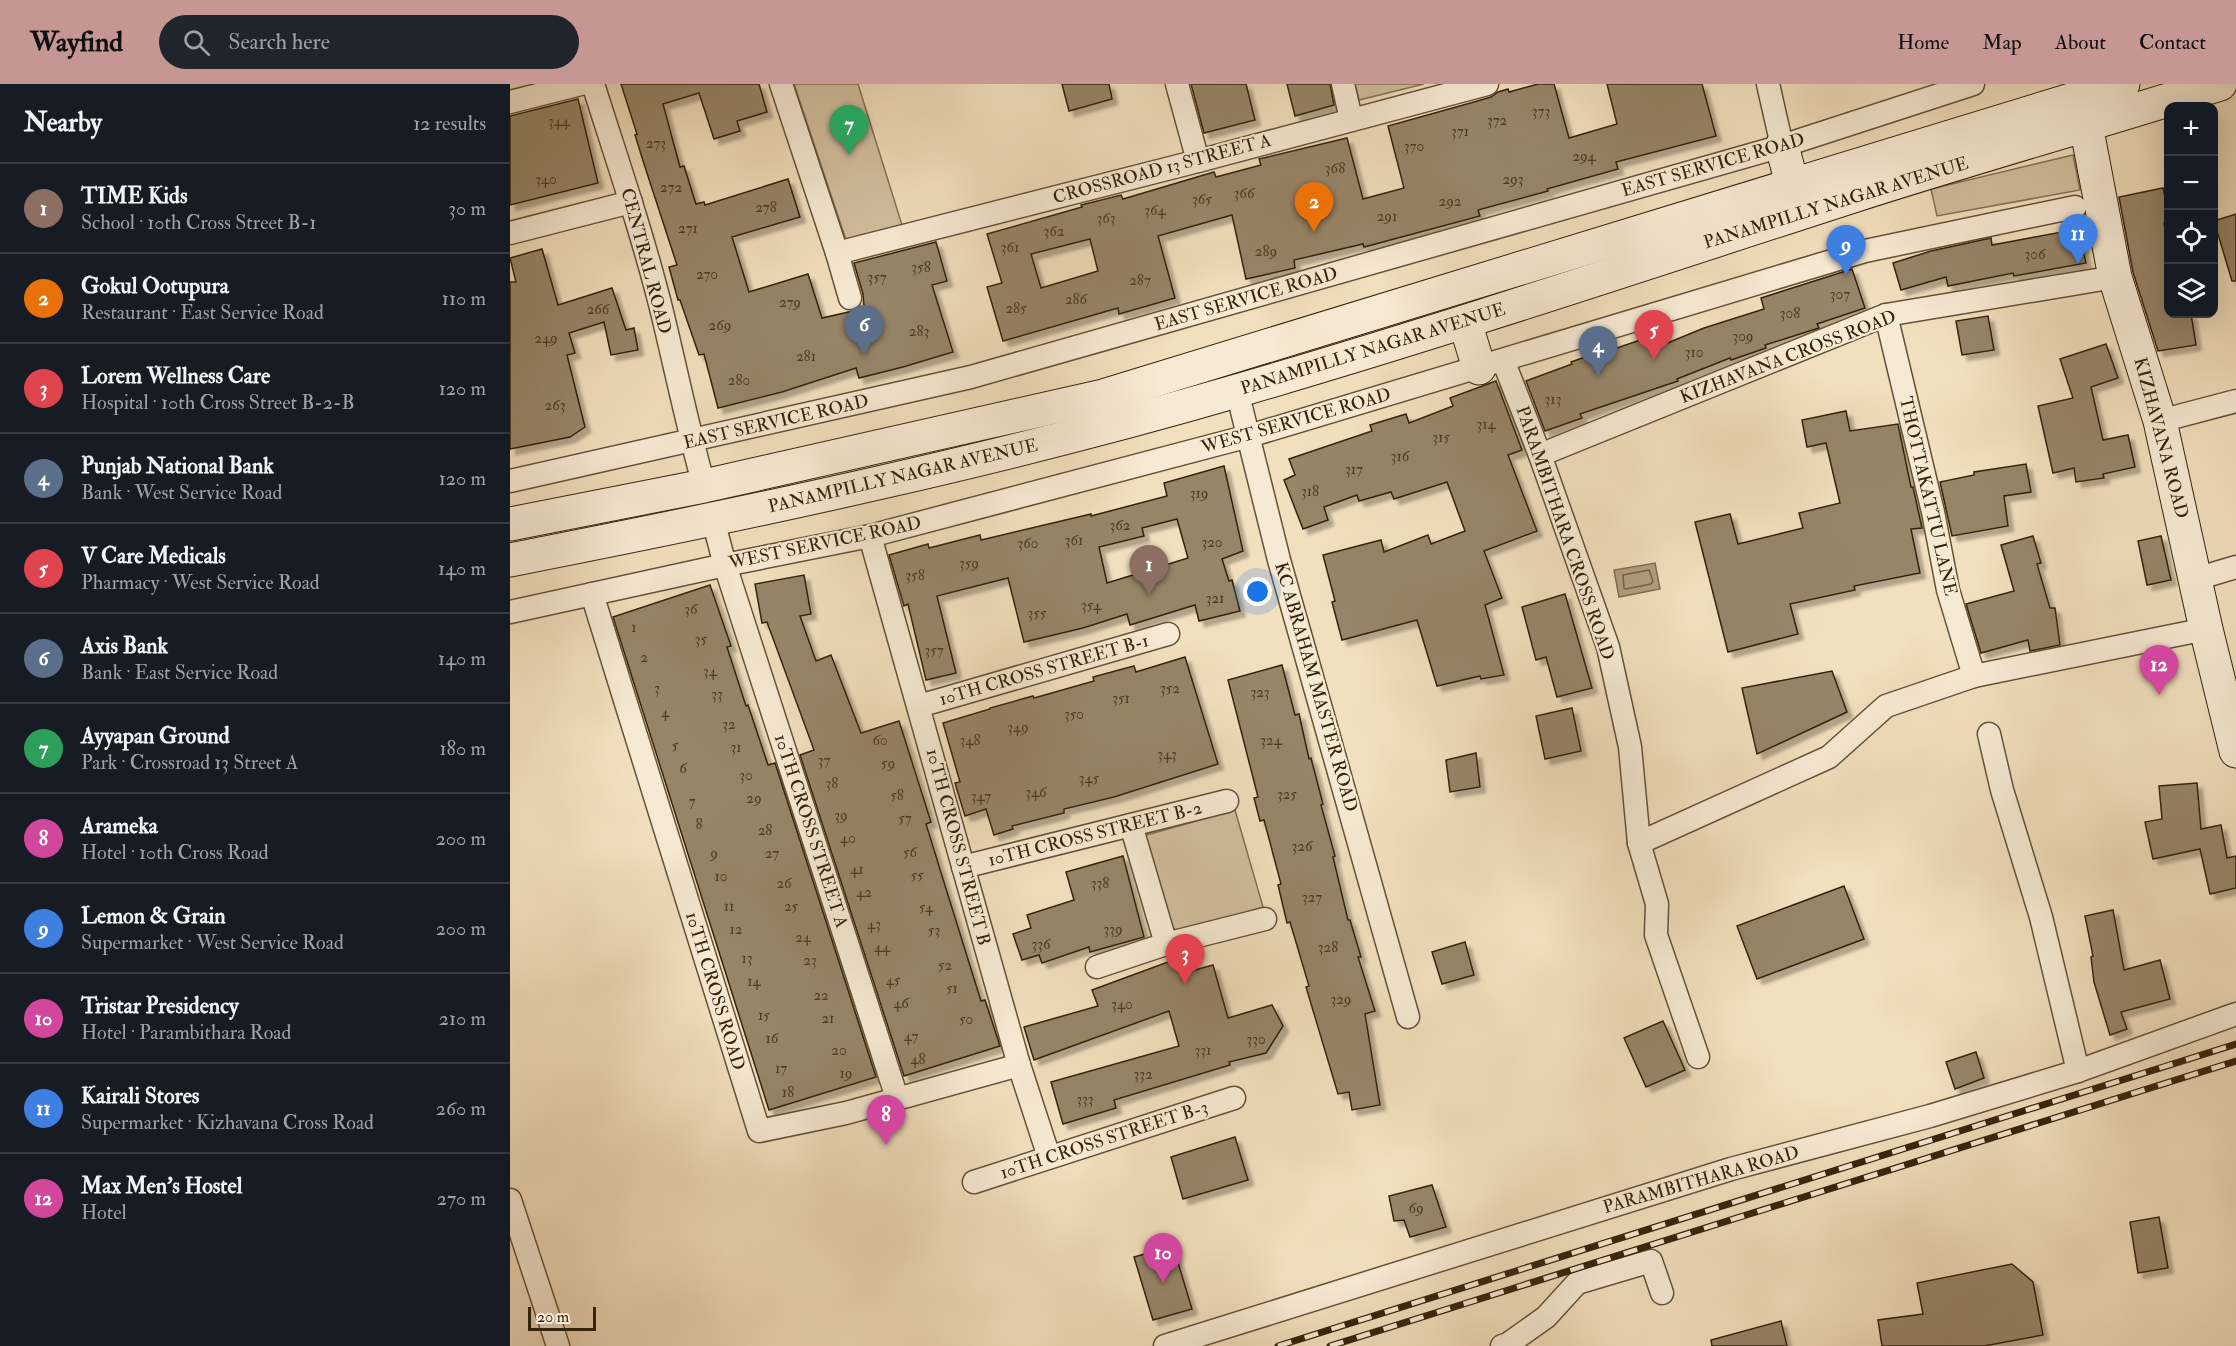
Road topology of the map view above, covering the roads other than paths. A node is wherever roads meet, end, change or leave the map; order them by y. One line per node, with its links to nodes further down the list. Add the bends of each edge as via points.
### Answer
1 (581, 84): 11 (street)
2 (593, 84): 17 (street, CENTRAL ROAD)
3 (781, 84): 20 (street)
4 (1177, 84): 15 (street)
5 (1342, 84): 13 (street)
6 (1487, 84): 13 (street, CROSSROAD 13 STREET A)
7 (1768, 84): 14 (street)
8 (1973, 84): 14 (street, EAST SERVICE ROAD)
9 (2123, 84): 12 (street, PANAMPILLY NAGAR AVENUE)
10 (2220, 84): 12 (street, PANAMPILLY NAGAR AVENUE)
11 (510, 102)
12 (2069, 102): 16 (street, PANAMPILLY NAGAR AVENUE); 21 (street, KIZHAVANA ROAD)
13 (1351, 119): 15 (street, CROSSROAD 13 STREET A)
14 (1782, 146): 16 (street); 30 (street, EAST SERVICE ROAD, via 970,377)
15 (1198, 161): 20 (street, CROSSROAD 13 STREET A)
16 (1797, 199): 24 (street, PANAMPILLY NAGAR AVENUE); 33 (street, PANAMPILLY NAGAR AVENUE, via 1103,396)
17 (631, 202): 19 (street); 30 (street, CENTRAL ROAD, via 662,311)
18 (2075, 207): 25 (street, WEST SERVICE ROAD, via 1865,251)
19 (510, 233)
20 (837, 253): 22 (street)
21 (2115, 277): 23 (street, KIZHAVANA CROSS ROAD); 28 (street, KIZHAVANA ROAD)
22 (850, 298)
23 (1886, 315): 31 (street, KIZHAVANA CROSS ROAD); 45 (street, THOTTAKATTU LANE, via 1948,590)
24 (1465, 321): 25 (street); 26 (street, PANAMPILLY NAGAR AVENUE)
25 (1491, 364): 29 (street, WEST SERVICE ROAD); 31 (street, PARAMBITHARA CROSS ROAD)
26 (1238, 391): 29 (street, KC ABRAHAM MASTER ROAD); 34 (street, PANAMPILLY NAGAR AVENUE, via 989,457)
27 (2236, 401): 28 (street)
28 (2160, 421): 40 (street, KIZHAVANA ROAD)
29 (1249, 435): 36 (street, WEST SERVICE ROAD); 57 (street, KC ABRAHAM MASTER ROAD, via 1283,571)
30 (692, 441): 32 (street, EAST SERVICE ROAD); 33 (street, CENTRAL ROAD)
31 (1540, 454): 51 (street, PARAMBITHARA CROSS ROAD, via 1608,647 1630,747)
32 (510, 481)
33 (704, 486): 34 (street); 35 (street, PANAMPILLY NAGAR AVENUE)
34 (713, 520): 37 (street, PANAMPILLY NAGAR AVENUE); 38 (street)
35 (510, 524)
36 (870, 536): 38 (street, WEST SERVICE ROAD); 46 (street, 10TH CROSS STREET B)
37 (510, 560)
38 (725, 565): 41 (street, WEST SERVICE ROAD); 61 (street, 10TH CROSS STREET A)
39 (2236, 567): 40 (street)
40 (2196, 579): 43 (street, KIZHAVANA ROAD)
41 (592, 594): 42 (street, WEST SERVICE ROAD); 61 (street, 10TH CROSS ROAD, via 759,1131)
42 (510, 612)
43 (2206, 628): 45 (street); 48 (street, KIZHAVANA ROAD)
44 (1168, 634): 46 (street, 10TH CROSS STREET B-1)
45 (1974, 676): 51 (street, via 1886,706 1829,757)
46 (919, 706): 52 (street, 10TH CROSS STREET B)
47 (1989, 735): 60 (street, via 2041,917)
48 (2236, 751)
49 (1227, 801): 50 (street, 10TH CROSS STREET B-2)
50 (1131, 825): 52 (street, 10TH CROSS STREET B-2); 54 (street)
51 (1638, 843): 58 (street, PARAMBITHARA CROSS ROAD, via 1657,904 1656,935)
52 (963, 867): 59 (street, 10TH CROSS STREET B)
53 (1265, 919): 54 (street)
54 (1166, 945): 55 (street)
55 (1097, 967)
56 (2236, 1014): 60 (street, PARAMBITHARA ROAD)
57 (1408, 1017)
58 (1698, 1057)
59 (1019, 1065): 61 (street, 10TH CROSS ROAD); 63 (street, 10TH CROSS STREET B)
60 (2078, 1071): 68 (street, PARAMBITHARA ROAD, via 1930,1116 1731,1169)
61 (897, 1098)
62 (1234, 1098): 63 (street, 10TH CROSS STREET B-3)
63 (1049, 1157): 64 (street, 10TH CROSS STREET B-3)
64 (974, 1182)
65 (510, 1200): 67 (street)
66 (1662, 1293): 69 (street, via 1651,1261 1577,1282 1546,1317)
67 (558, 1346)
68 (1165, 1346)
69 (1502, 1346)

